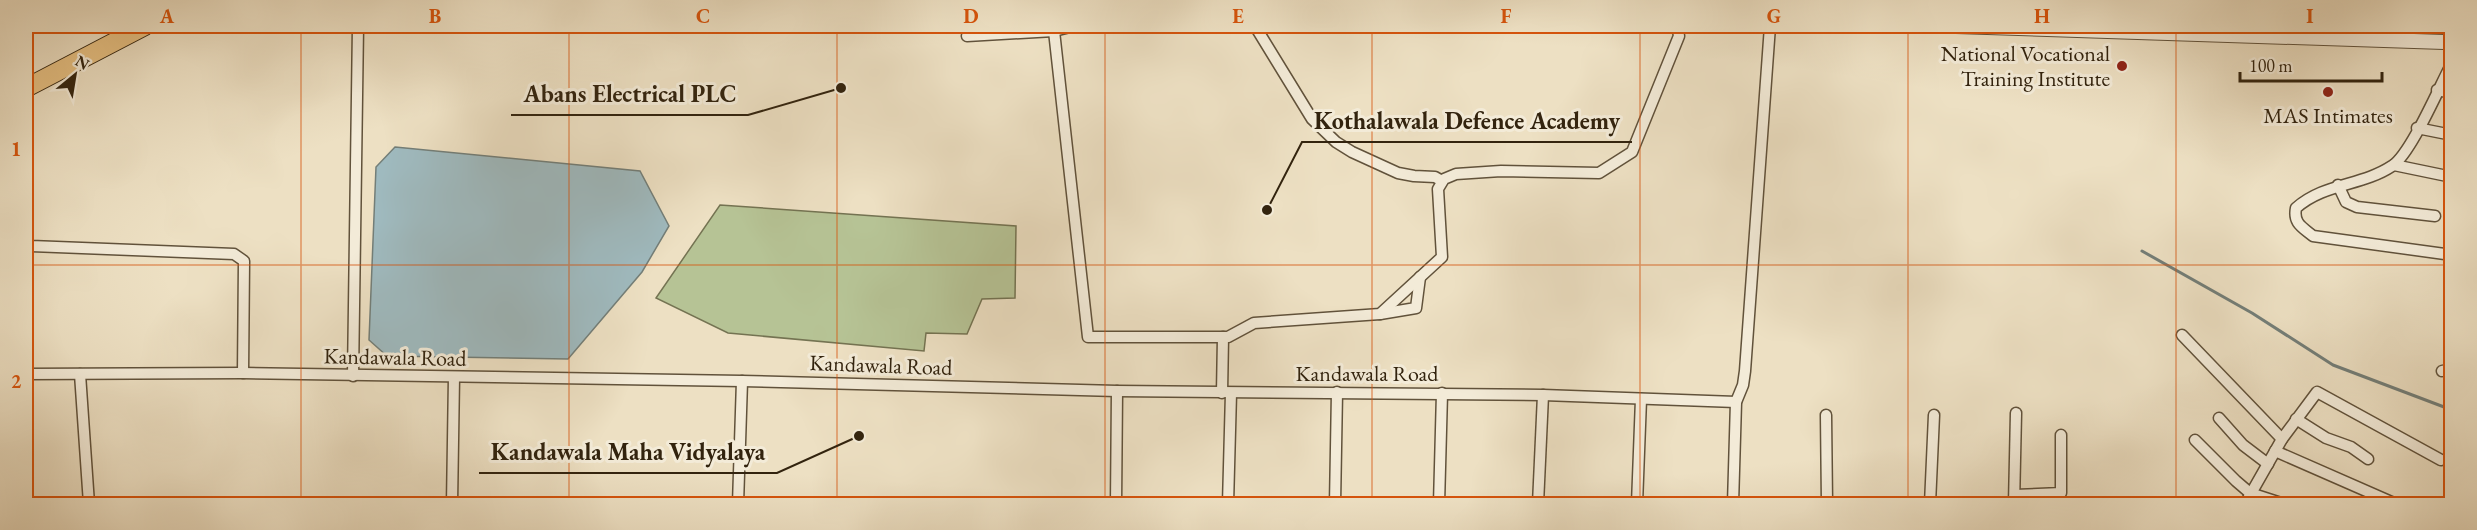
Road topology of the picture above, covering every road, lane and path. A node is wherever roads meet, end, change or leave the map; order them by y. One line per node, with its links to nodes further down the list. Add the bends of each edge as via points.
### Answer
1 (146, 26): 12 (main road)
2 (358, 26): 31 (street)
3 (1074, 26): 8 (street)
4 (1255, 26): 19 (street, via 1312,119 1336,142 1398,173 1435,177)
5 (1671, 26): 19 (street, via 1678,30 1678,36 1632,152 1599,173 1472,173 1456,174)
6 (1770, 26): 40 (street, via 1745,371)
7 (1956, 26): 10 (street)
8 (1054, 31): 9 (street); 27 (street, via 1088,337)
9 (967, 36)
10 (2448, 44)
11 (2451, 63): 13 (street)
12 (26, 88)
13 (2437, 90): 14 (street); 15 (street)
14 (2451, 93)
15 (2417, 128): 16 (street); 17 (street)
16 (2451, 135)
17 (2394, 165): 18 (street); 20 (street)
18 (2451, 177)
19 (1442, 182): 24 (street, via 1438,194 1442,257)
20 (2338, 185): 21 (street, via 2346,202 2357,207); 23 (street, via 2313,195 2296,208 2295,221 2313,236)
21 (2435, 216)
22 (26, 244): 30 (street, via 241,257)
23 (2451, 255)
24 (1420, 277): 25 (street); 25 (street, via 1416,308)
25 (1380, 314): 27 (street, via 1254,323)
26 (2182, 335): 48 (street)
27 (1223, 337): 36 (street)
28 (26, 374): 29 (street, Kandawala Road)
29 (80, 374): 30 (street, Kandawala Road); 55 (street)
30 (243, 374): 31 (street, Kandawala Road)
31 (353, 376): 32 (street, Kandawala Road)
32 (454, 377): 33 (street, Kandawala Road); 56 (street)
33 (742, 381): 34 (street, Kandawala Road); 57 (street)
34 (1117, 391): 36 (street, Kandawala Road); 58 (street)
35 (1337, 392): 36 (street, Kandawala Road); 37 (street, Kandawala Road); 60 (street)
36 (1227, 393): 59 (street)
37 (1442, 393): 38 (street, Kandawala Road); 61 (street)
38 (1543, 395): 39 (street, Kandawala Road); 62 (street)
39 (1641, 399): 40 (street, Kandawala Road); 63 (street)
40 (1736, 402): 64 (street)
41 (2016, 413): 54 (street)
42 (1826, 415): 65 (street)
43 (1934, 415): 66 (street)
44 (2219, 418): 52 (street)
45 (2296, 419): 48 (street); 50 (street); 51 (street, via 2317,392)
46 (2061, 435): 54 (street, via 2061,493)
47 (2195, 440): 53 (street)
48 (2282, 440): 49 (street)
49 (2275, 451): 52 (street); 69 (street)
50 (2368, 459)
51 (2440, 460)
52 (2268, 464): 53 (street)
53 (2250, 493): 67 (street); 68 (street)
54 (2014, 500)
55 (89, 504)
56 (452, 504)
57 (738, 504)
58 (1116, 504)
59 (1228, 504)
60 (1335, 504)
61 (1439, 504)
62 (1538, 504)
63 (1637, 504)
64 (1733, 504)
65 (1827, 504)
66 (1930, 504)
67 (2245, 504)
68 (2284, 504)
69 (2396, 504)

